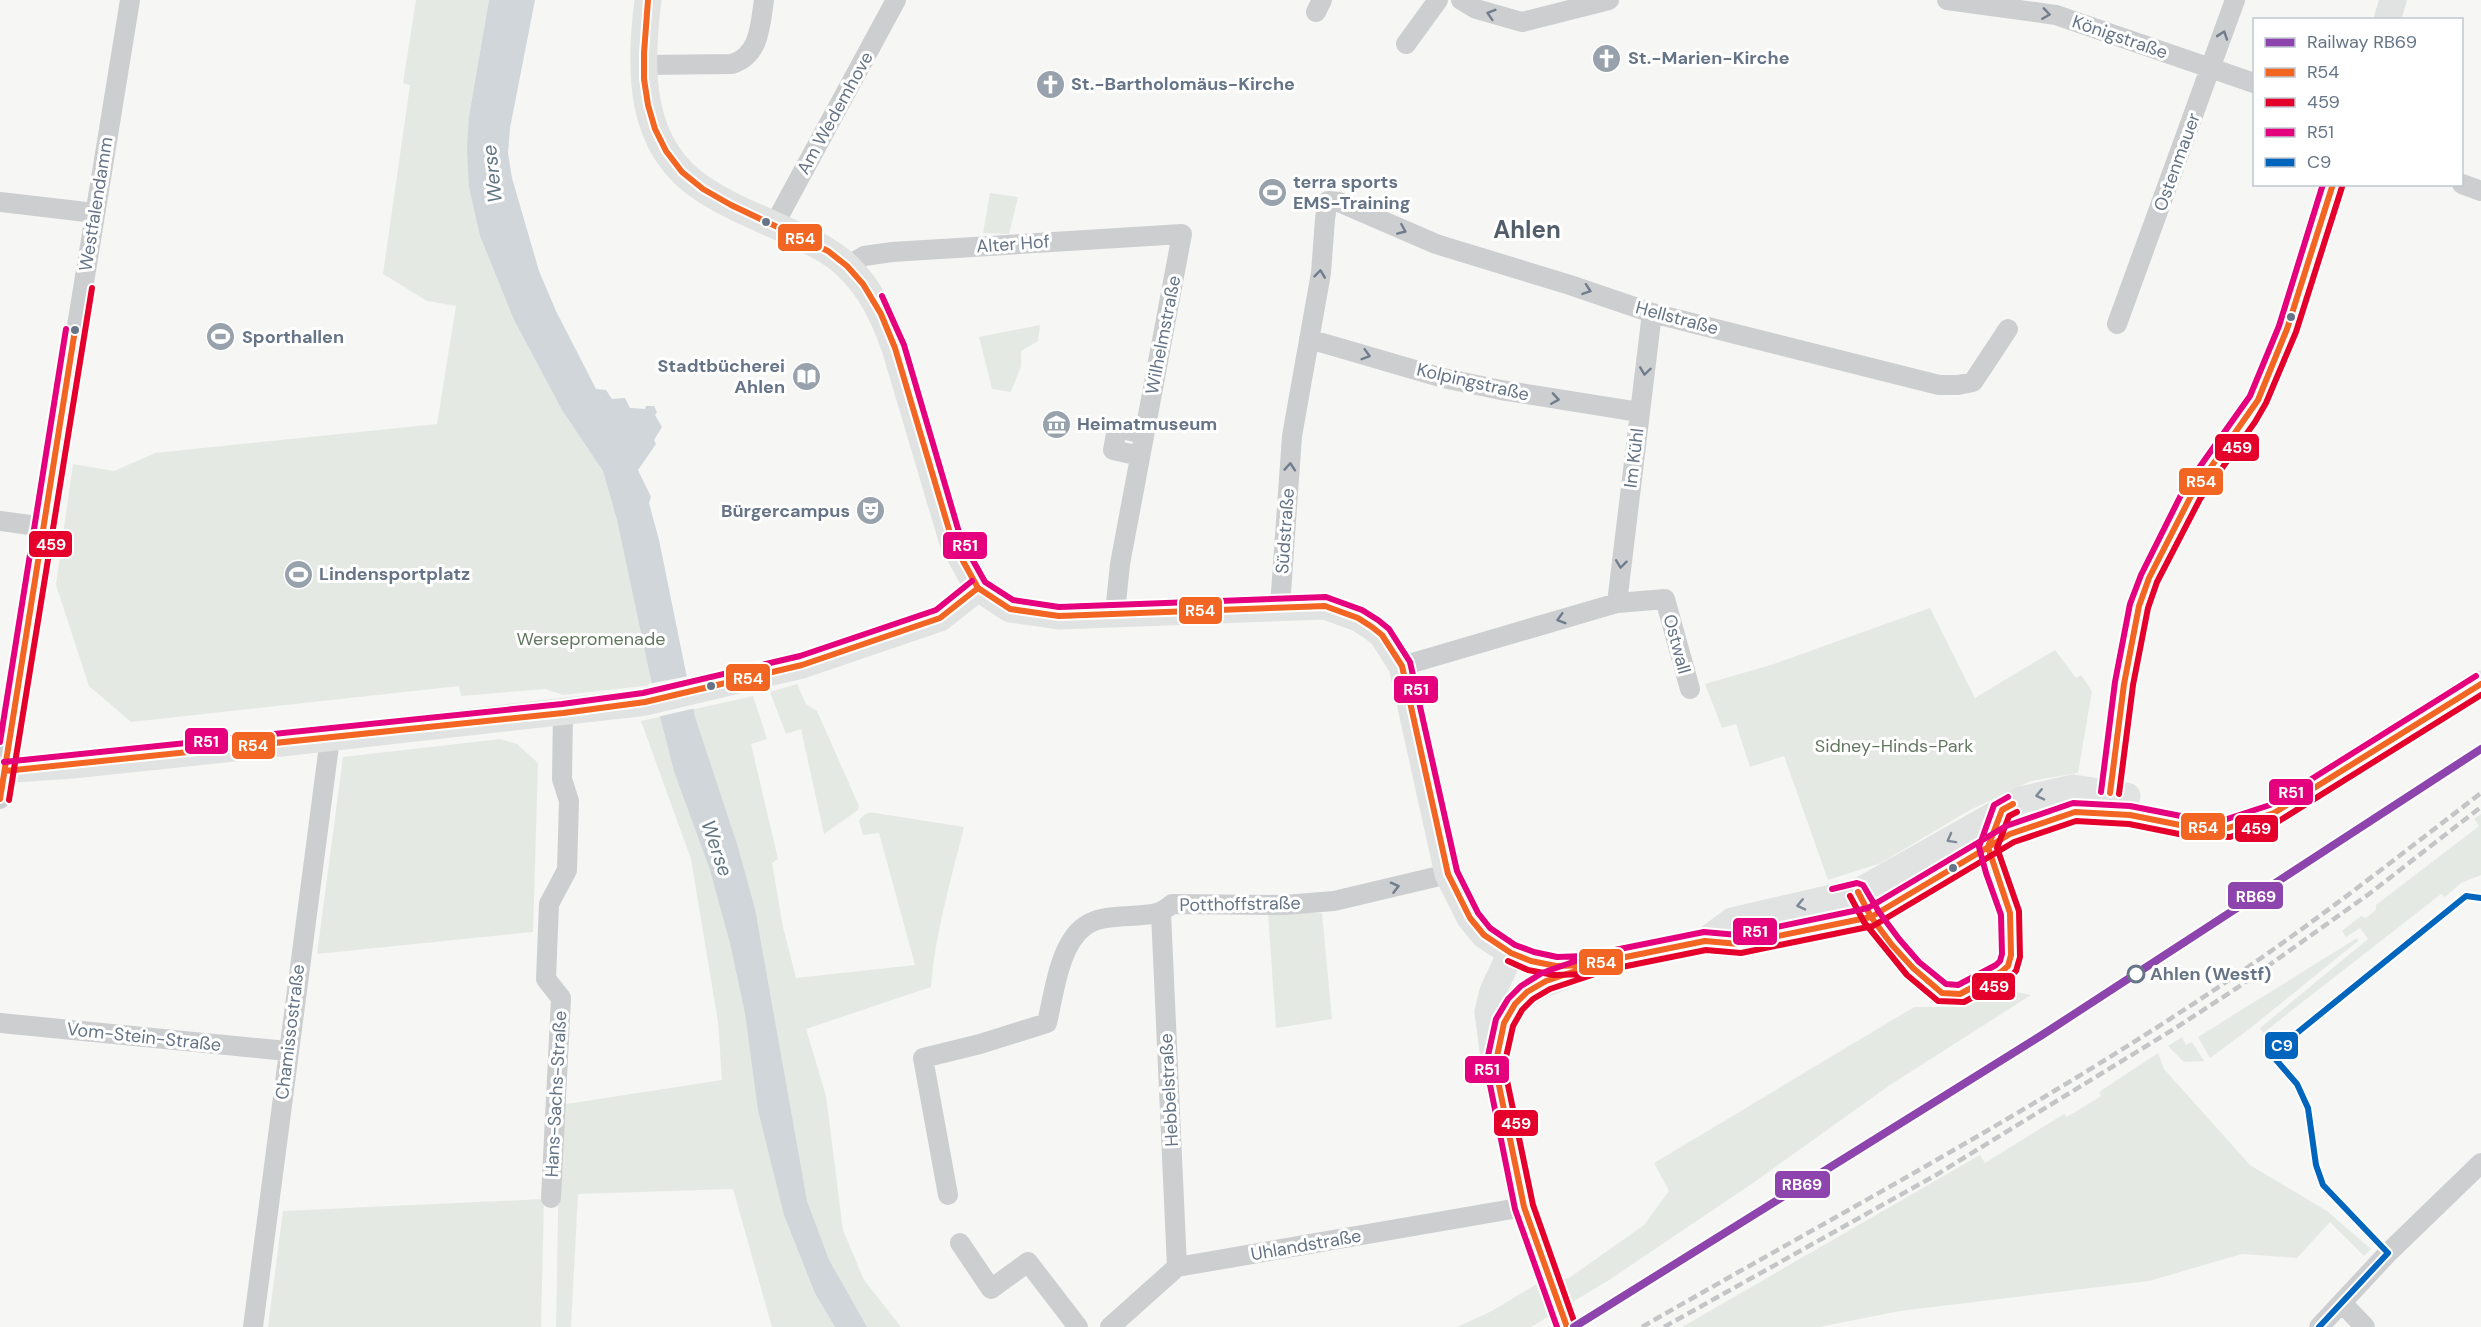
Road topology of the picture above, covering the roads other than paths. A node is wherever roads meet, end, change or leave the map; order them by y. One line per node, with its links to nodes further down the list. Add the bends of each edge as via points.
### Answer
1 (130, 0): 21 (street, Westfalendamm)
2 (648, 0): 13 (street)
3 (764, 0): 13 (street, via 756,43 742,61)
4 (896, 0): 22 (street, Am Wedemhove)
5 (1438, 0): 12 (street)
6 (1461, 0): 7 (street, one-way to 6, via 1522,22 1476,9)
7 (1609, 0)
8 (1947, 0): 14 (street, Königstraße, one-way to 14, via 2056,15)
9 (2235, 0): 14 (street, Ostenmauer, one-way to 9)
10 (2393, 0): 11 (street)
11 (2387, 18)
12 (1406, 44)
13 (644, 65): 22 (street, via 647,106 654,131 668,156 701,188)
14 (2211, 69): 15 (street, Königstraße); 26 (street, Ostenmauer)
15 (2253, 83)
16 (2463, 184): 18 (street)
17 (2332, 186): 44 (street, via 2287,329 2248,417 2192,494 2149,578 2139,606 2124,684)
18 (2481, 191)
19 (1328, 201): 25 (street, Hellstraße, one-way to 25, via 1339,202 1436,244); 28 (street, Südstraße, one-way to 19)
20 (0, 202): 21 (street)
21 (95, 213): 33 (street, Westfalendamm)
22 (774, 225): 24 (street)
23 (1182, 234): 24 (street, Alter Hof, via 892,252 864,256); 30 (street, Wilhelmstraße)
24 (847, 266): 34 (street, via 870,293 886,323 953,543)
25 (1652, 313): 27 (street, Hellstraße, via 1939,385 1958,386 1973,382); 29 (street, Im Kühl, one-way to 29)
26 (2117, 324)
27 (2008, 329)
28 (1310, 339): 29 (street, Kolpingstraße, one-way to 29, via 1443,378); 36 (street, Südstraße, one-way to 28, via 1292,436)
29 (1639, 412): 35 (street, Im Kühl, one-way to 35)
30 (1144, 434): 31 (street, Wilhelmstraße); 31 (street, via 1117,428 1114,439 1113,450)
31 (1140, 456): 37 (street, Wilhelmstraße)
32 (0, 521): 33 (street)
33 (45, 527): 43 (street, Westfalendamm)
34 (978, 588): 37 (street, via 1010,609 1059,616); 41 (street, via 940,618 802,665 642,703)
35 (1617, 603): 38 (street, one-way to 38); 40 (street, Ostwall, via 1665,599)
36 (1280, 607): 37 (street); 38 (street, via 1325,606 1358,618 1382,636)
37 (1115, 613)
38 (1402, 666): 48 (street)
39 (2481, 684): 47 (street, via 2274,813)
40 (1690, 689)
41 (563, 713): 42 (street); 58 (street, Hans-Sachs-Straße, via 562,779 569,801 567,870 549,904 546,979 561,998)
42 (330, 738): 43 (street); 54 (street, Chamissostraße)
43 (2, 770): 45 (street, Westfalendamm)
44 (2110, 793): 46 (street); 47 (street); 50 (street, one-way to 50, via 2073,788 2021,800 1858,892 1732,921)
45 (0, 799)
46 (2130, 815): 47 (street, via 2208,828); 50 (street, via 2075,812 2010,834 1870,917 1739,944)
47 (2248, 822)
48 (1448, 874): 49 (street, Potthoffstraße, one-way to 48, via 1172,904 1284,905 1334,901); 51 (street, via 1475,925)
49 (1161, 913): 57 (street, Potthoffstraße, via 1105,918 1086,925 1072,938 1059,971 1047,1023 923,1058); 61 (street, Hebbelstraße)
50 (1705, 940): 52 (street)
51 (1511, 953): 52 (street, via 1556,966); 55 (street, via 1488,1012)
52 (1599, 963): 55 (street, via 1546,981 1527,992 1504,1023)
53 (0, 1023): 54 (street, Vom-Stein-Straße)
54 (288, 1051): 64 (street, Chamissostraße)
55 (1495, 1066): 59 (street)
56 (2481, 1163): 62 (street)
57 (948, 1195)
58 (551, 1198)
59 (1524, 1207): 61 (street, Uhlandstraße); 63 (street)
60 (960, 1243): 65 (street, via 991,1289 1028,1262)
61 (1177, 1267): 66 (street)
62 (2342, 1303): 67 (street); 68 (street)
63 (1562, 1315)
64 (253, 1327)
65 (1078, 1327)
66 (1110, 1327)
67 (2319, 1327)
68 (2365, 1327)

